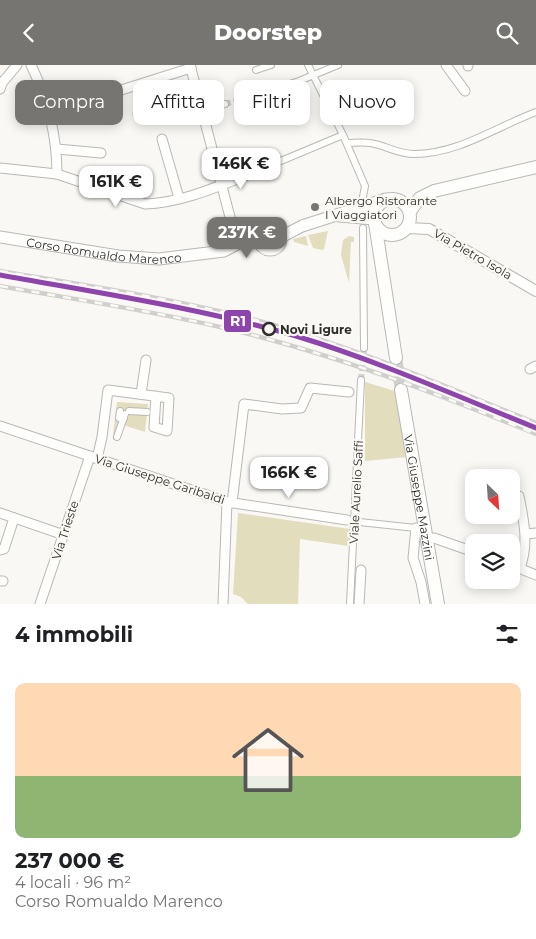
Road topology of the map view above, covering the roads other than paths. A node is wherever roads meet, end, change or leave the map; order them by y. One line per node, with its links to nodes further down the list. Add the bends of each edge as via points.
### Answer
1 (17, 65): 13 (street)
2 (30, 65): 10 (street)
3 (271, 65): 8 (street)
4 (308, 65): 9 (street)
5 (338, 65): 9 (street)
6 (446, 65): 15 (street)
7 (190, 67): 11 (street); 14 (street)
8 (256, 69)
9 (314, 75): 12 (street); 19 (street)
10 (37, 80)
11 (194, 80)
12 (299, 80)
13 (1, 84)
14 (123, 89)
15 (465, 91)
16 (536, 112): 21 (street, via 458,147 421,154 398,153 370,143)
17 (53, 125): 22 (street)
18 (205, 125): 29 (street)
19 (343, 135): 21 (street); 26 (street)
20 (162, 139): 30 (street)
21 (347, 143): 32 (street, via 365,186)
22 (58, 149): 23 (street); 27 (street)
23 (101, 153)
24 (0, 167): 27 (street)
25 (536, 167): 28 (main road)
26 (252, 173): 29 (street)
27 (58, 174): 30 (street, via 146,204)
28 (458, 183): 31 (main road); 33 (main road, via 425,195)
29 (221, 185): 30 (street); 42 (street)
30 (179, 199)
31 (388, 199): 33 (main road, via 401,200); 34 (main road); 35 (main road, via 375,209)
32 (362, 202)
33 (410, 211): 37 (main road, via 411,220)
34 (334, 216): 35 (main road); 39 (main road)
35 (374, 221): 40 (main road, via 379,230); 45 (main road)
36 (363, 228): 44 (street)
37 (407, 228): 40 (main road, via 400,234); 46 (street, Via Pietro Isola, via 429,229)
38 (262, 231): 39 (main road, via 268,228); 42 (main road, Corso Romualdo Marenco); 43 (main road, via 258,238)
39 (278, 233): 43 (main road, via 279,245 274,249)
40 (390, 235): 45 (main road)
41 (0, 237): 42 (main road, Corso Romualdo Marenco, via 118,256 160,259 224,251)
42 (235, 245): 43 (main road, Corso Romualdo Marenco)
43 (260, 246)
44 (363, 251): 45 (street); 47 (street)
45 (376, 253): 48 (main road)
46 (536, 291)
47 (364, 348)
48 (396, 358)
49 (146, 361): 54 (street)
50 (361, 379): 53 (street, Viale Aurelio Saffi)
51 (401, 390): 65 (main road, Via Giuseppe Mazzini)
52 (349, 392): 53 (street); 61 (street, via 310,388 301,407 291,409 244,405)
53 (360, 393): 64 (street, Viale Aurelio Saffi)
54 (141, 394): 55 (street); 59 (street, Via Trieste, via 108,390 102,437)
55 (156, 396)
56 (147, 412): 58 (street, via 124,412)
57 (0, 426): 59 (street, Via Giuseppe Garibaldi)
58 (116, 436)
59 (93, 457): 61 (street, Via Giuseppe Garibaldi); 67 (street, Via Trieste)
60 (520, 496): 68 (street)
61 (230, 502): 64 (street, Via Giuseppe Garibaldi); 76 (street)
62 (0, 513): 63 (street)
63 (14, 518): 67 (street); 70 (street, via 4,549)
64 (350, 521): 65 (street); 77 (street, Viale Aurelio Saffi)
65 (423, 532): 69 (street); 79 (street, via 413,558); 80 (main road, Via Giuseppe Mazzini)
66 (536, 533): 68 (street)
67 (64, 535): 75 (street, Via Trieste)
68 (526, 535): 71 (street, via 526,553)
69 (465, 549)
70 (0, 550)
71 (520, 561)
72 (520, 569): 74 (street)
73 (361, 570): 78 (street)
74 (536, 575)
75 (40, 604)
76 (223, 604)
77 (350, 604)
78 (359, 604)
79 (425, 604)
80 (438, 604)

